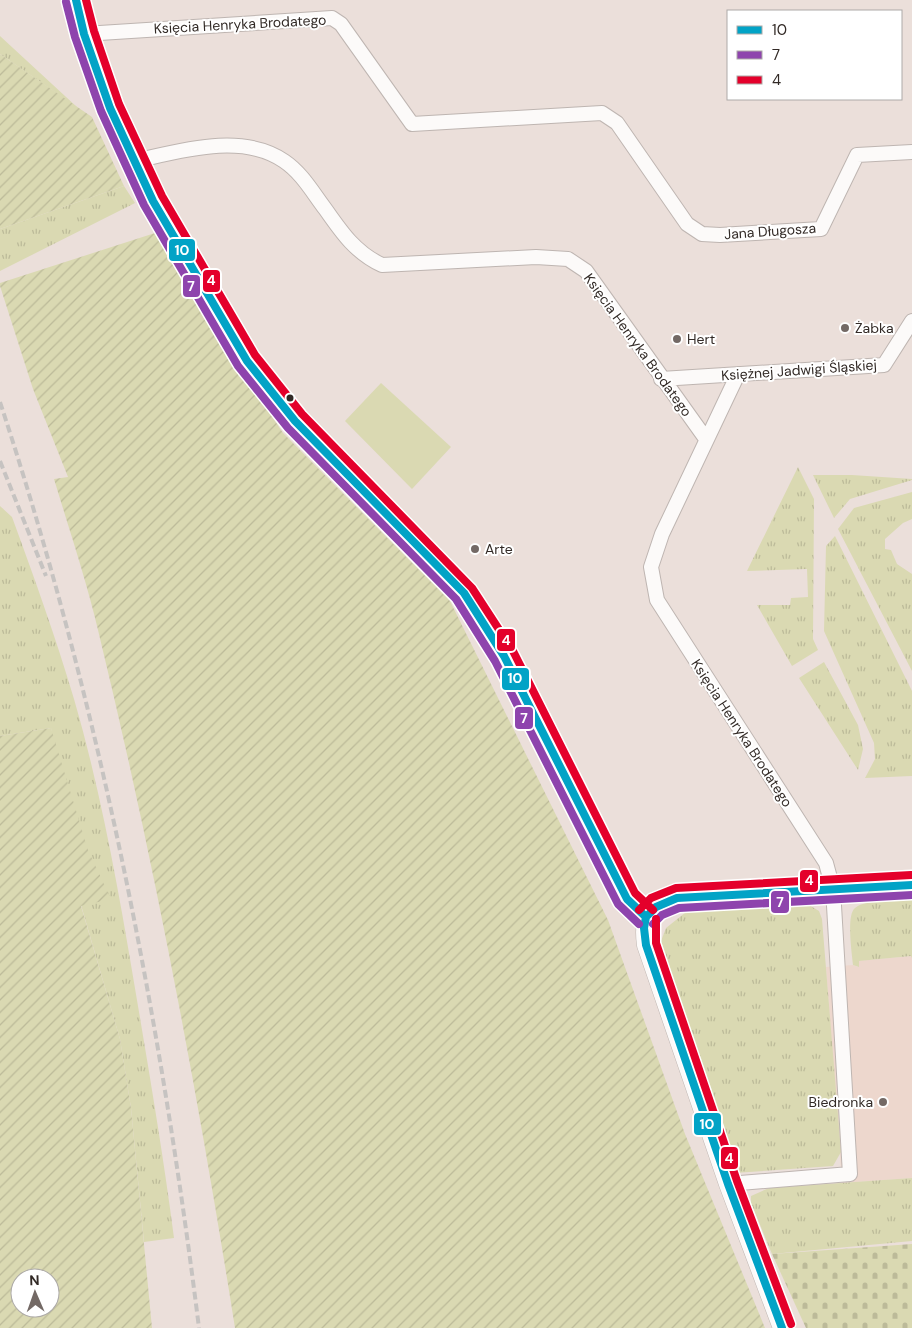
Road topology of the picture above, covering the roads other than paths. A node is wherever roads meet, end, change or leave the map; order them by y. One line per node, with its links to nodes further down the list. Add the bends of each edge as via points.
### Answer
1 (76, 0): 2 (street)
2 (84, 34): 4 (street, via 110,108); 5 (street, Księcia Henryka Brodatego, via 332,18 342,24 412,124 602,113 617,123 687,224)
3 (912, 152): 5 (street, Jana Długosza, via 857,155 821,229)
4 (135, 161): 8 (street, Księcia Henryka Brodatego, via 178,151 235,146 266,151 285,162 304,180 347,240 382,265 536,257 568,259 586,271); 12 (street, via 153,201 247,361 295,421 464,593 504,656 627,898)
5 (702, 234)
6 (912, 321): 7 (street, Księżnej Jadwigi Śląskiej, via 884,365)
7 (738, 374): 8 (street, Księżnej Jadwigi Śląskiej); 9 (street, Księcia Henryka Brodatego)
8 (661, 379): 9 (street, Księcia Henryka Brodatego)
9 (706, 439): 11 (street, Księcia Henryka Brodatego, via 662,534 651,567 657,600 826,863)
10 (912, 885): 11 (street)
11 (833, 889): 12 (street, via 677,898 656,907); 13 (street, Księcia Henryka Brodatego, via 850,1174)
12 (646, 917): 13 (street, via 646,945)
13 (728, 1184): 14 (street)
14 (782, 1328)

